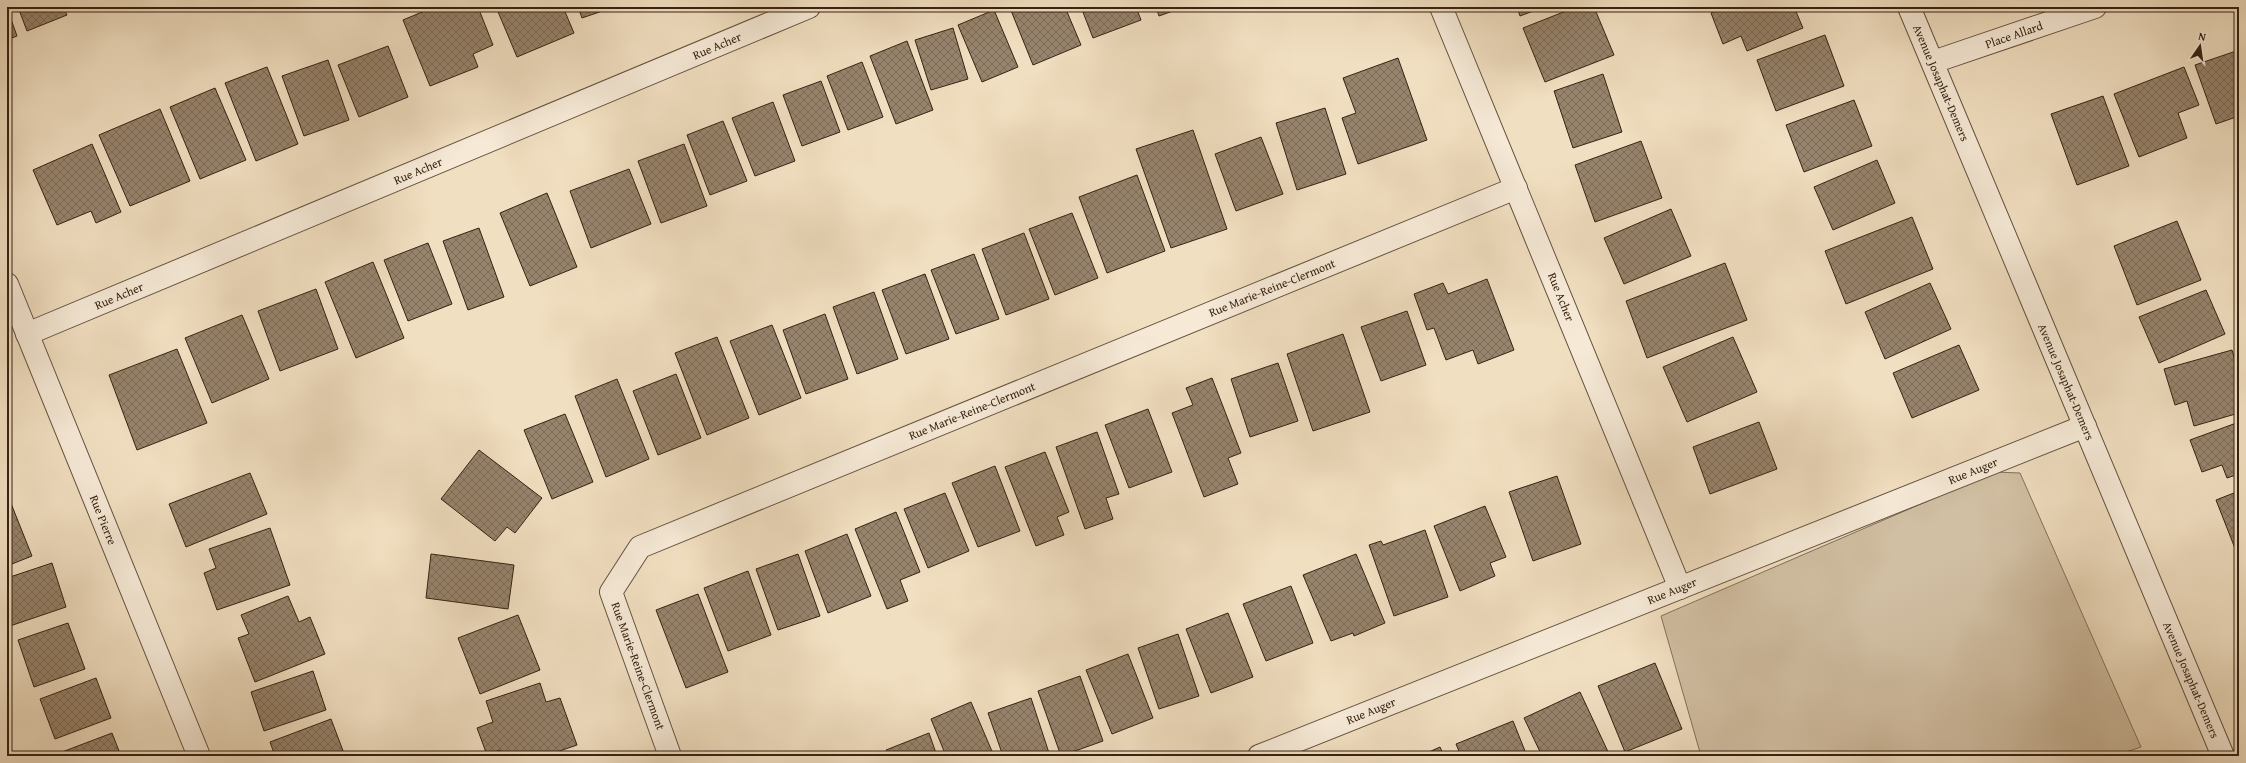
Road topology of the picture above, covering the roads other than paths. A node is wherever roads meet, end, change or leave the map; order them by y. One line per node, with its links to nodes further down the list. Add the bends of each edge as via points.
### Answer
1 (809, 7): 8 (street, Rue Acher)
2 (1441, 7): 6 (street, Rue Acher)
3 (1909, 7): 5 (street, Avenue Josaphat-Demers)
4 (2095, 7): 5 (street, Place Allard)
5 (1933, 62): 9 (street, Avenue Josaphat-Demers)
6 (1516, 188): 10 (street, Rue Acher); 12 (street, Rue Marie-Reine-Clermont, via 640,547 611,592)
7 (7, 284): 8 (street, Rue Pierre)
8 (27, 334): 11 (street, Rue Pierre)
9 (2085, 426): 10 (street, Rue Auger); 14 (street, Avenue Josaphat-Demers)
10 (1680, 588): 13 (street, Rue Auger)
11 (199, 756)
12 (670, 756)
13 (1258, 756)
14 (2223, 756)

